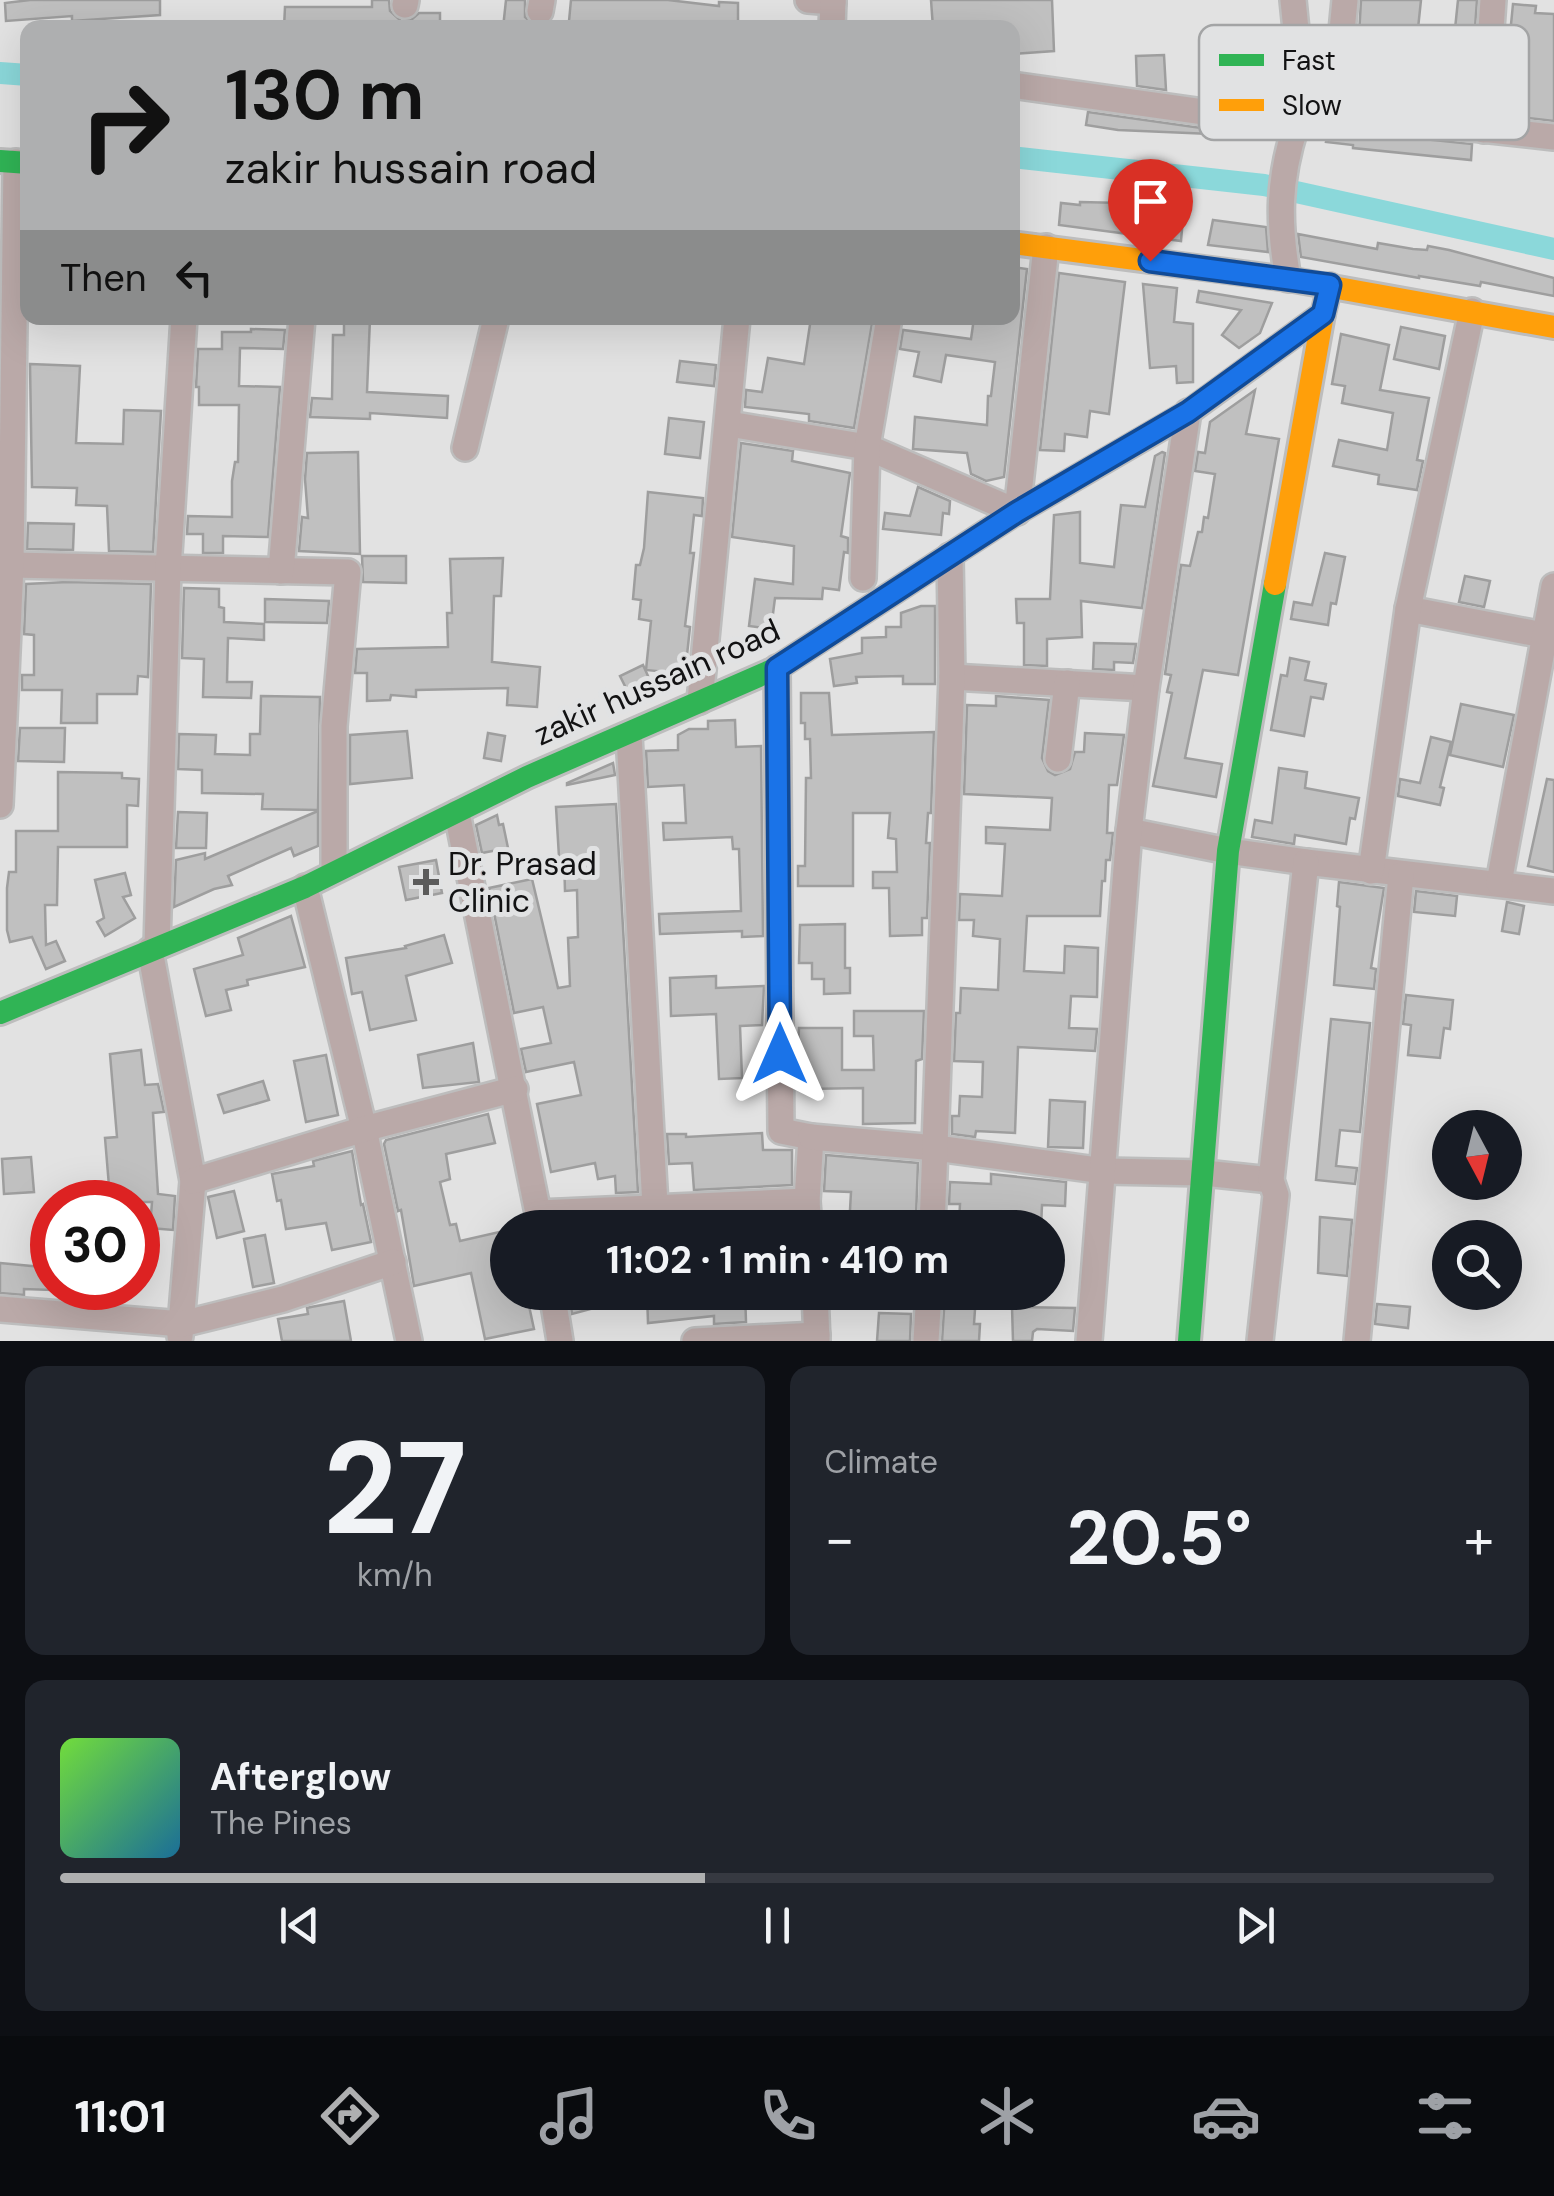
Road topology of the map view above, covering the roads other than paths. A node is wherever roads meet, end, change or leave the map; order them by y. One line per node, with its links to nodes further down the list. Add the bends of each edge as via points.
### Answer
1 (1293, 0): 4 (street)
2 (1345, 0): 5 (street)
3 (1493, 0): 6 (street)
4 (1296, 25)
5 (1343, 25)
6 (1491, 25)
7 (1020, 86): 8 (street)
8 (1199, 112)
9 (1529, 134): 10 (street)
10 (1554, 137)
11 (1292, 140): 15 (street, via 1279,228)
12 (14, 162): 31 (street)
13 (1020, 244): 14 (street)
14 (1046, 247): 15 (street); 29 (street)
15 (1288, 279): 16 (street)
16 (1330, 285): 17 (street); 18 (street)
17 (1472, 311): 24 (street); 36 (street)
18 (1323, 314): 25 (street, zakir hussain road); 48 (street)
19 (184, 325): 32 (street)
20 (301, 325): 33 (street)
21 (494, 325): 28 (street)
22 (736, 325): 26 (street)
23 (888, 325): 27 (street)
24 (1554, 326)
25 (1188, 412): 29 (street, zakir hussain road); 41 (street)
26 (729, 424): 27 (street); 42 (street)
27 (866, 447): 29 (street); 34 (street)
28 (465, 448)
29 (1017, 512): 30 (street, zakir hussain road)
30 (950, 556): 38 (street, zakir hussain road); 39 (street)
31 (12, 564): 32 (street); 45 (street)
32 (168, 569): 33 (street); 56 (street)
33 (281, 571): 50 (street, via 348,572 334,726)
34 (863, 578)
35 (1554, 586): 37 (street)
36 (1408, 608): 37 (street); 51 (street)
37 (1543, 636): 53 (street)
38 (777, 668): 42 (street, zakir hussain road); 60 (street, via 781,1130)
39 (952, 677): 40 (street); 61 (street)
40 (1067, 683): 41 (street); 44 (street)
41 (1146, 688): 47 (street)
42 (700, 701): 43 (street, zakir hussain road)
43 (629, 735): 46 (street, zakir hussain road); 67 (street)
44 (1058, 759)
45 (0, 806)
46 (457, 812): 50 (street, zakir hussain road); 58 (street)
47 (1129, 831): 48 (street); 62 (street)
48 (1228, 851): 49 (street); 63 (street)
49 (1306, 862): 51 (street); 64 (street)
50 (334, 870): 54 (street, zakir hussain road)
51 (1371, 871): 52 (street)
52 (1400, 874): 53 (street); 86 (street)
53 (1499, 883): 55 (street)
54 (305, 888): 56 (street, zakir hussain road); 59 (street)
55 (1554, 891)
56 (154, 948): 57 (street, zakir hussain road); 65 (street)
57 (0, 1013)
58 (515, 1089): 59 (street); 68 (street)
59 (364, 1129): 65 (street); 72 (street)
60 (811, 1137): 61 (street); 66 (street)
61 (936, 1148): 62 (street); 71 (street)
62 (1104, 1170): 63 (street); 83 (street)
63 (1204, 1172): 64 (street); 84 (street)
64 (1270, 1180): 85 (street, via 1276,1195)
65 (193, 1181): 77 (street)
66 (807, 1201): 67 (street); 70 (street)
67 (654, 1206): 69 (street)
68 (538, 1210)
69 (621, 1210)
70 (808, 1210)
71 (933, 1210)
72 (393, 1262): 77 (street); 80 (street)
73 (0, 1309): 77 (street)
74 (555, 1310): 81 (street)
75 (815, 1310): 78 (street)
76 (928, 1310): 82 (street)
77 (181, 1333)
78 (817, 1338): 79 (street)
79 (701, 1340)
80 (408, 1341)
81 (560, 1341)
82 (926, 1341)
83 (1089, 1341)
84 (1188, 1341)
85 (1260, 1341)
86 (1357, 1341)

